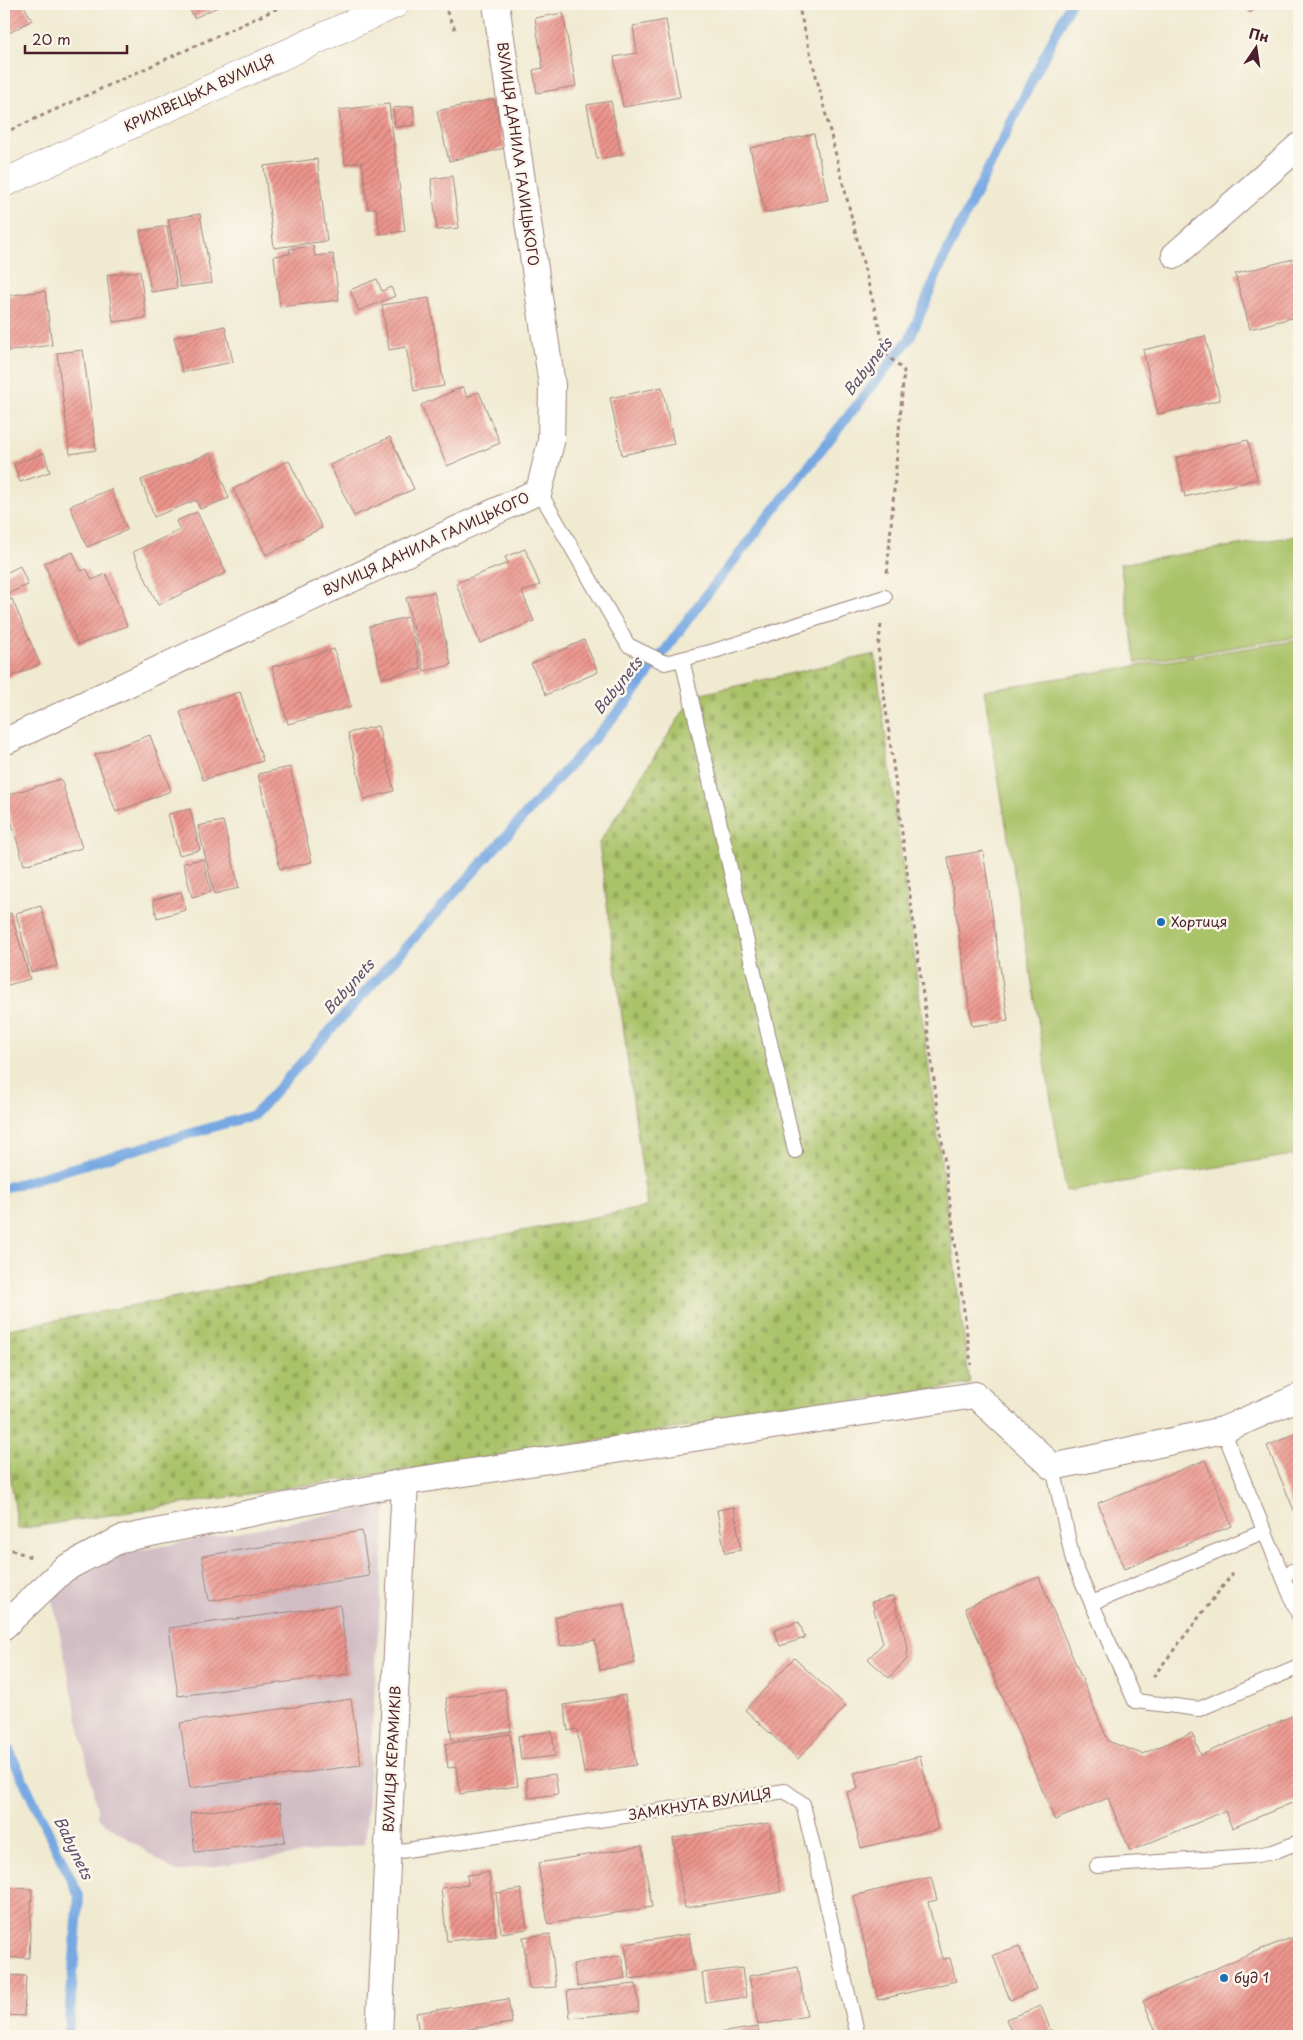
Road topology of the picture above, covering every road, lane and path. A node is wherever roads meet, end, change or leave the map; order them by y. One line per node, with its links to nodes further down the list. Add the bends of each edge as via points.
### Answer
1 (287, 4): 7 (path)
2 (395, 4): 9 (main road, КРИХІВЕЦЬКА ВУЛИЦЯ)
3 (442, 4): 6 (path)
4 (496, 4): 11 (street, ВУЛИЦЯ ДАНИЛА ГАЛИЦЬКОГО, via 552,384 551,442)
5 (798, 4): 12 (path, via 886,354 904,371)
6 (455, 29)
7 (4, 133)
8 (1299, 146): 10 (street)
9 (4, 183)
10 (1175, 255)
11 (539, 490): 13 (lane, via 628,645 665,663); 14 (street, ВУЛИЦЯ ДАНИЛА ГАЛИЦЬКОГО)
12 (885, 597): 13 (lane); 16 (path, via 878,648)
13 (682, 659): 15 (lane)
14 (4, 742)
15 (795, 1151)
16 (975, 1395): 19 (street); 20 (street)
17 (1299, 1396): 18 (street)
18 (1223, 1430): 19 (street); 21 (lane)
19 (1053, 1467): 25 (lane, via 1073,1561)
20 (405, 1482): 27 (street, via 121,1538 64,1569); 31 (street, ВУЛИЦЯ КЕРАМИКІВ)
21 (1265, 1531): 24 (lane); 25 (lane)
22 (1299, 1568): 24 (lane)
23 (1235, 1570): 29 (path)
24 (1283, 1575): 26 (lane)
25 (1092, 1603): 29 (lane)
26 (1299, 1616)
27 (4, 1626)
28 (1299, 1667): 29 (lane, via 1199,1709)
29 (1135, 1701)
30 (1299, 1842): 32 (lane, via 1251,1856)
31 (388, 1853): 33 (street, ВУЛИЦЯ КЕРАМИКІВ); 34 (lane, ЗАМКНУТА ВУЛИЦЯ, via 785,1791 803,1804)
32 (1097, 1866)
33 (379, 2036)
34 (858, 2036)

